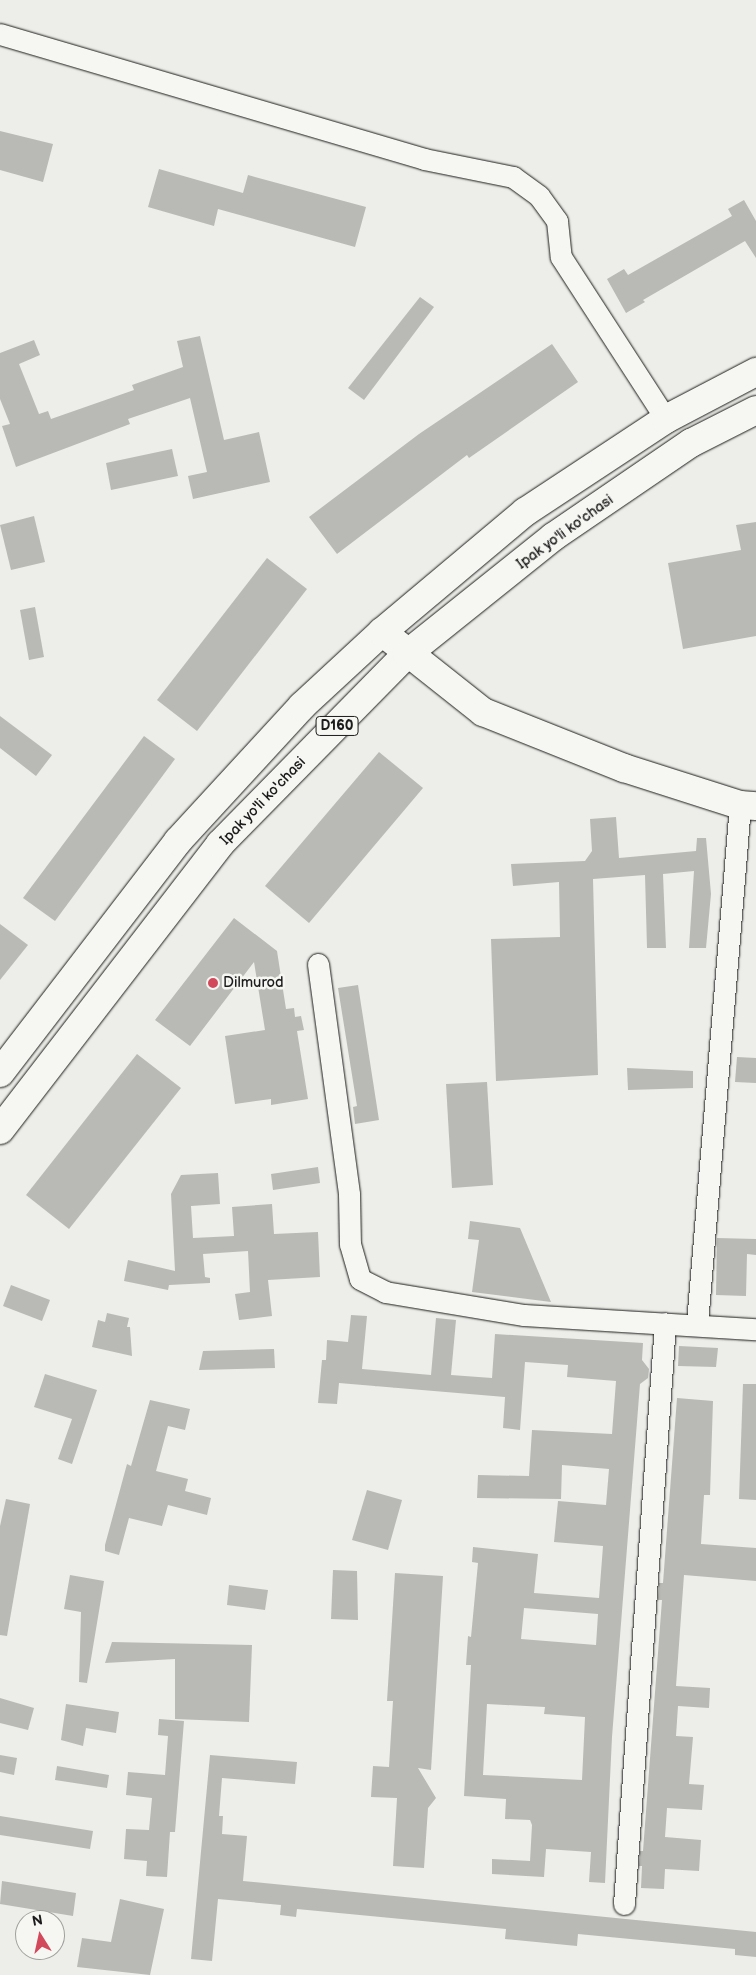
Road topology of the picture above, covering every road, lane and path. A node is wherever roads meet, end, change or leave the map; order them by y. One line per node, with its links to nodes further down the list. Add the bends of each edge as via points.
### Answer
1 (0, 34): 4 (street, via 424,159 514,177 539,196 557,221 561,257)
2 (756, 372): 4 (main road, D160)
3 (756, 410): 6 (main road, Ipak yo'li ko'chasi / D160, via 691,443 553,538)
4 (666, 419): 5 (main road, D160, via 525,512)
5 (382, 632): 6 (main road); 9 (main road, D160, via 302,706 178,841)
6 (407, 654): 7 (main road, via 483,712 624,768); 10 (main road, Ipak yo'li ko'chasi / D160, via 220,844)
7 (748, 805): 12 (street)
8 (318, 964): 11 (street, via 348,1194 350,1244 360,1279 385,1292 456,1306 524,1315)
9 (0, 1073)
10 (0, 1130)
11 (665, 1323): 12 (street); 14 (street)
12 (697, 1323): 13 (street)
13 (756, 1329)
14 (624, 1904)

